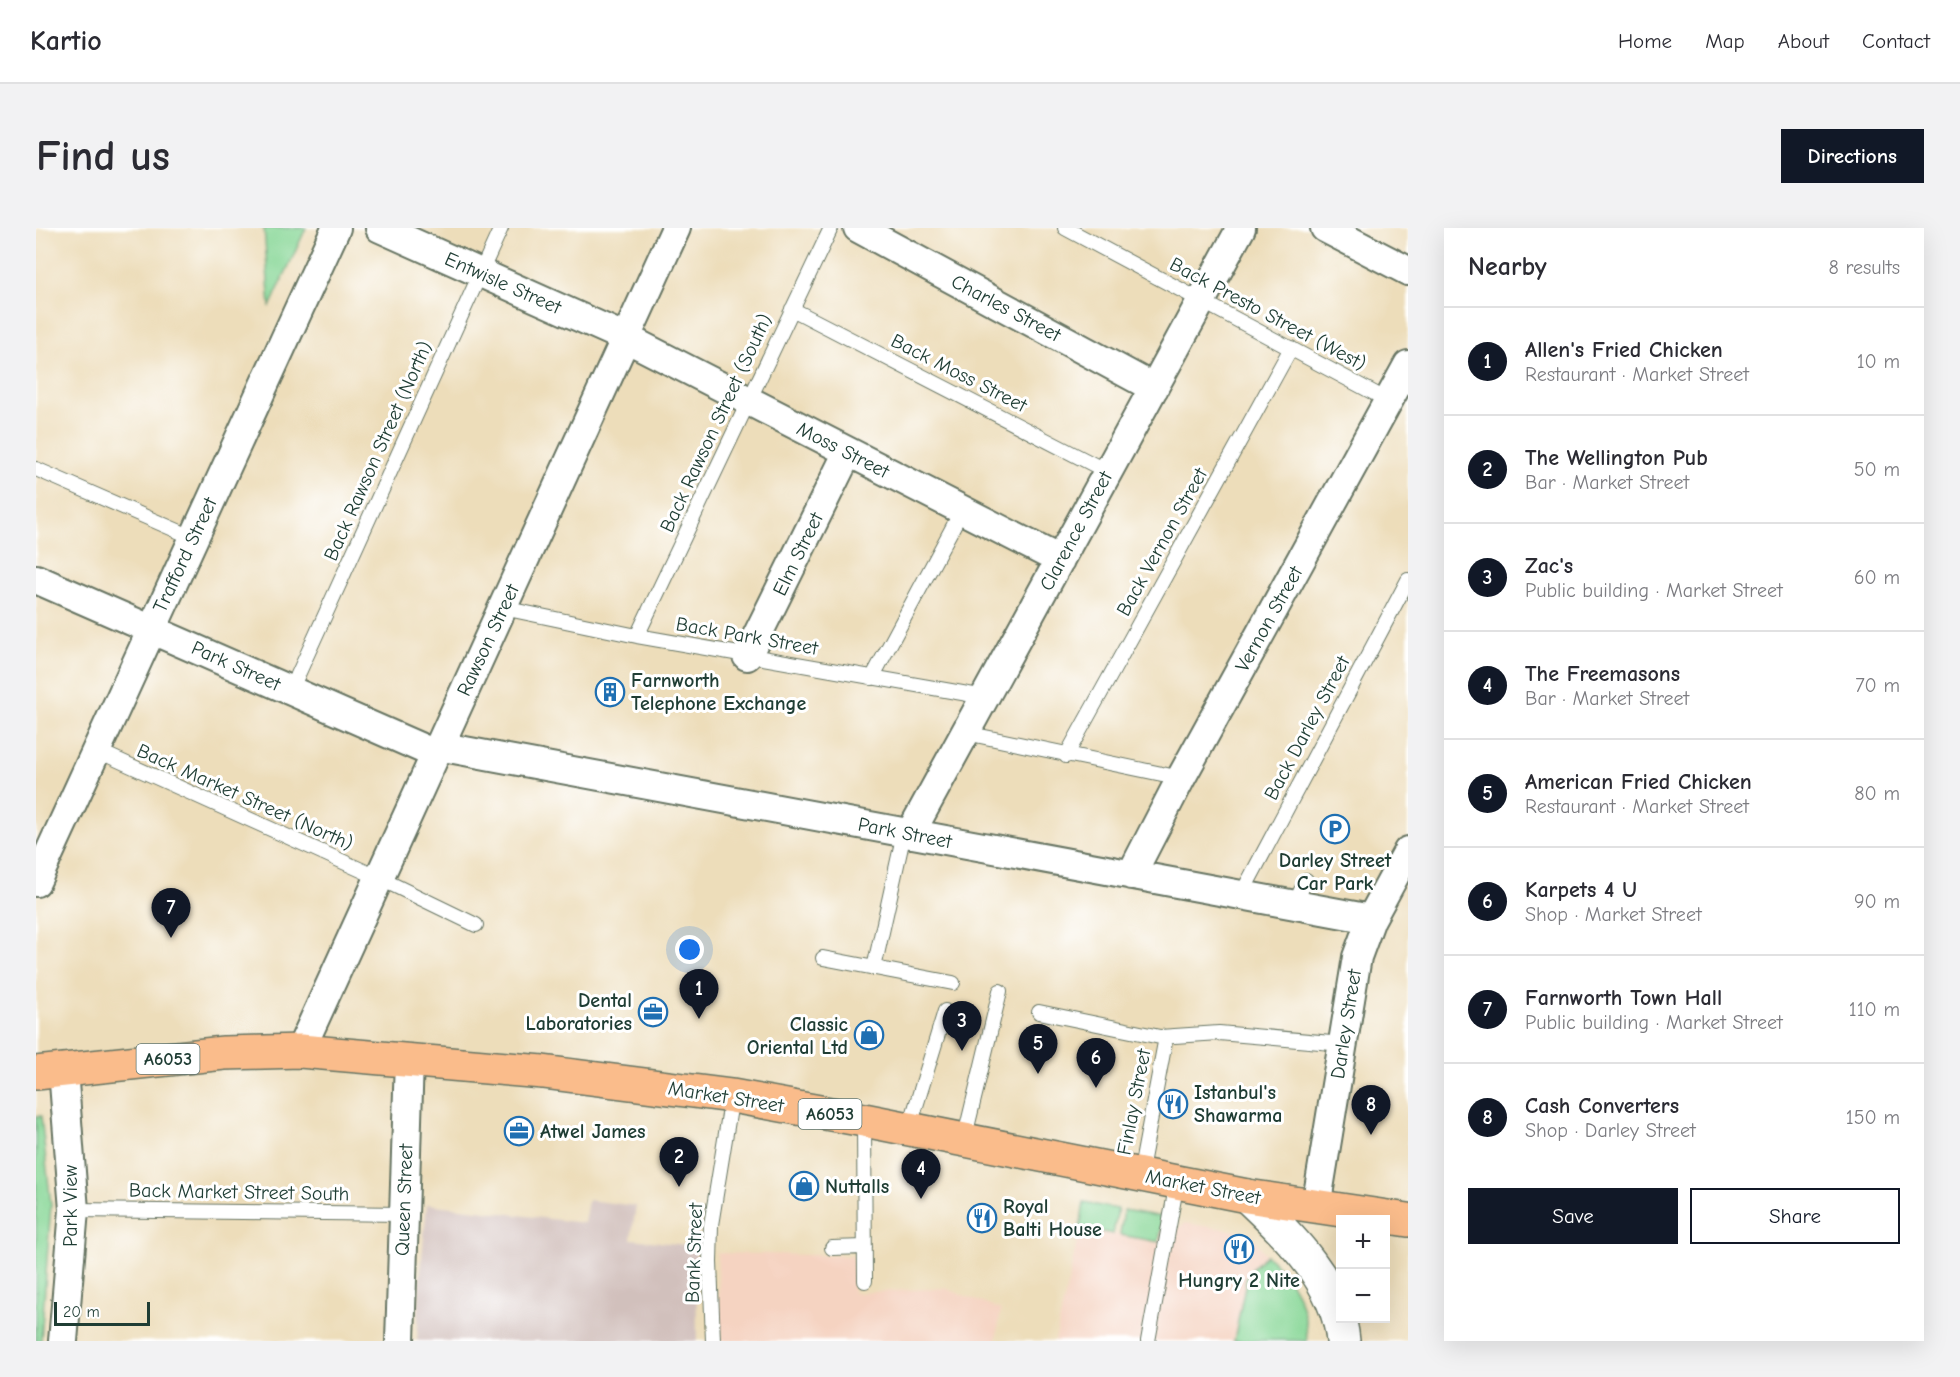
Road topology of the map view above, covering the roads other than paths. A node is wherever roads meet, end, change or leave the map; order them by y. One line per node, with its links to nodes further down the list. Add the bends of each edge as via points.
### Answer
1 (336, 228): 24 (street, Trafford Street)
2 (380, 228): 11 (street, Entwisle Street)
3 (501, 228): 11 (lane, Back Rawson Street (North))
4 (676, 228): 14 (street, Rawson Street)
5 (831, 228): 13 (lane, Back Rawson Street (South))
6 (858, 228): 17 (street, Charles Street)
7 (1065, 228): 12 (lane, Back Presto Street (West))
8 (1241, 228): 12 (street, Clarence Street)
9 (1325, 228): 10 (street)
10 (1408, 271)
11 (480, 273): 14 (street, Entwisle Street); 33 (lane, Back Rawson Street (North))
12 (1201, 300): 15 (lane, Back Presto Street (West)); 17 (street, Clarence Street)
13 (792, 309): 18 (lane, Back Rawson Street (South)); 22 (lane, Back Moss Street)
14 (626, 338): 18 (street, Moss Street); 28 (street, Rawson Street)
15 (1291, 348): 19 (lane, Back Presto Street (West)); 38 (lane, Back Vernon Street)
16 (1408, 365): 19 (street, Vernon Street)
17 (1154, 388): 22 (street, Clarence Street)
18 (748, 401): 20 (street, Moss Street); 30 (lane, Back Rawson Street (South))
19 (1389, 401): 39 (street, Vernon Street)
20 (848, 452): 23 (street, Moss Street); 31 (street, Elm Street)
21 (36, 469): 24 (lane)
22 (1108, 472): 25 (street, Clarence Street)
23 (962, 510): 25 (street, Moss Street); 32 (lane)
24 (194, 538): 29 (street, Trafford Street)
25 (1060, 560): 34 (street, Clarence Street)
26 (36, 579): 29 (street, Park Street)
27 (1408, 580): 45 (lane, Back Darley Street)
28 (502, 608): 30 (lane, Back Park Street); 37 (street, Rawson Street)
29 (151, 629): 33 (street, Park Street); 36 (street, Trafford Street)
30 (637, 636): 31 (lane, Back Park Street)
31 (747, 656): 32 (lane, Back Park Street)
32 (872, 678): 34 (lane, Back Park Street)
33 (291, 690): 37 (street, Park Street)
34 (986, 696): 35 (street, Clarence Street)
35 (966, 733): 38 (lane); 40 (street, Clarence Street)
36 (96, 750): 43 (lane, Back Market Street (North)); 44 (street, Trafford Street)
37 (437, 750): 40 (street, Park Street); 43 (street, Rawson Street)
38 (1066, 756): 39 (lane)
39 (1181, 778): 42 (street, Vernon Street)
40 (907, 833): 42 (street, Park Street); 49 (lane)
41 (1408, 850): 46 (street, Darley Street)
42 (1131, 875): 45 (street, Park Street)
43 (379, 878): 47 (lane, Back Market Street (North)); 56 (street, Rawson Street)
44 (36, 882)
45 (1241, 895): 46 (street, Park Street, via 1300,892)
46 (1371, 919): 55 (street, Darley Street, via 1357,957)
47 (476, 925)
48 (823, 958): 49 (lane)
49 (874, 968): 50 (lane)
50 (953, 983)
51 (1000, 991): 62 (lane)
52 (945, 1011): 61 (lane)
53 (1039, 1012): 54 (lane)
54 (1166, 1037): 55 (lane, via 1219,1033); 63 (lane, Finlay Street)
55 (1342, 1044): 66 (street, Darley Street)
56 (300, 1051): 57 (main road, Market Street / A6053); 58 (main road, Market Street / A6053, via 224,1053)
57 (409, 1059): 59 (main road, Market Street / A6053); 68 (street, Queen Street)
58 (50, 1072): 67 (street, Park View)
59 (732, 1096): 60 (main road, Market Street / A6053); 78 (lane, Bank Street, via 711,1225)
60 (864, 1120): 61 (main road, Market Street / A6053); 72 (lane)
61 (909, 1129): 62 (main road, Market Street / A6053)
62 (964, 1140): 63 (main road, Market Street / A6053)
63 (1140, 1175): 64 (main road, Market Street / A6053)
64 (1177, 1182): 65 (main road, Market Street / A6053); 79 (lane)
65 (1247, 1196): 66 (main road, Market Street / A6053); 80 (street, via 1280,1227 1326,1286 1342,1323)
66 (1316, 1207): 69 (main road, Market Street / A6053)
67 (74, 1209): 68 (lane, Back Market Street South); 76 (street, Park View)
68 (403, 1214): 77 (street, Queen Street)
69 (1362, 1215)
70 (1390, 1218): 71 (main road, Market Street / A6053)
71 (1408, 1220)
72 (865, 1247): 73 (lane); 74 (lane)
73 (832, 1248)
74 (866, 1281)
75 (1355, 1323): 81 (street)
76 (63, 1341)
77 (400, 1341)
78 (713, 1341)
79 (1148, 1341)
80 (1343, 1341)
81 (1352, 1341)

